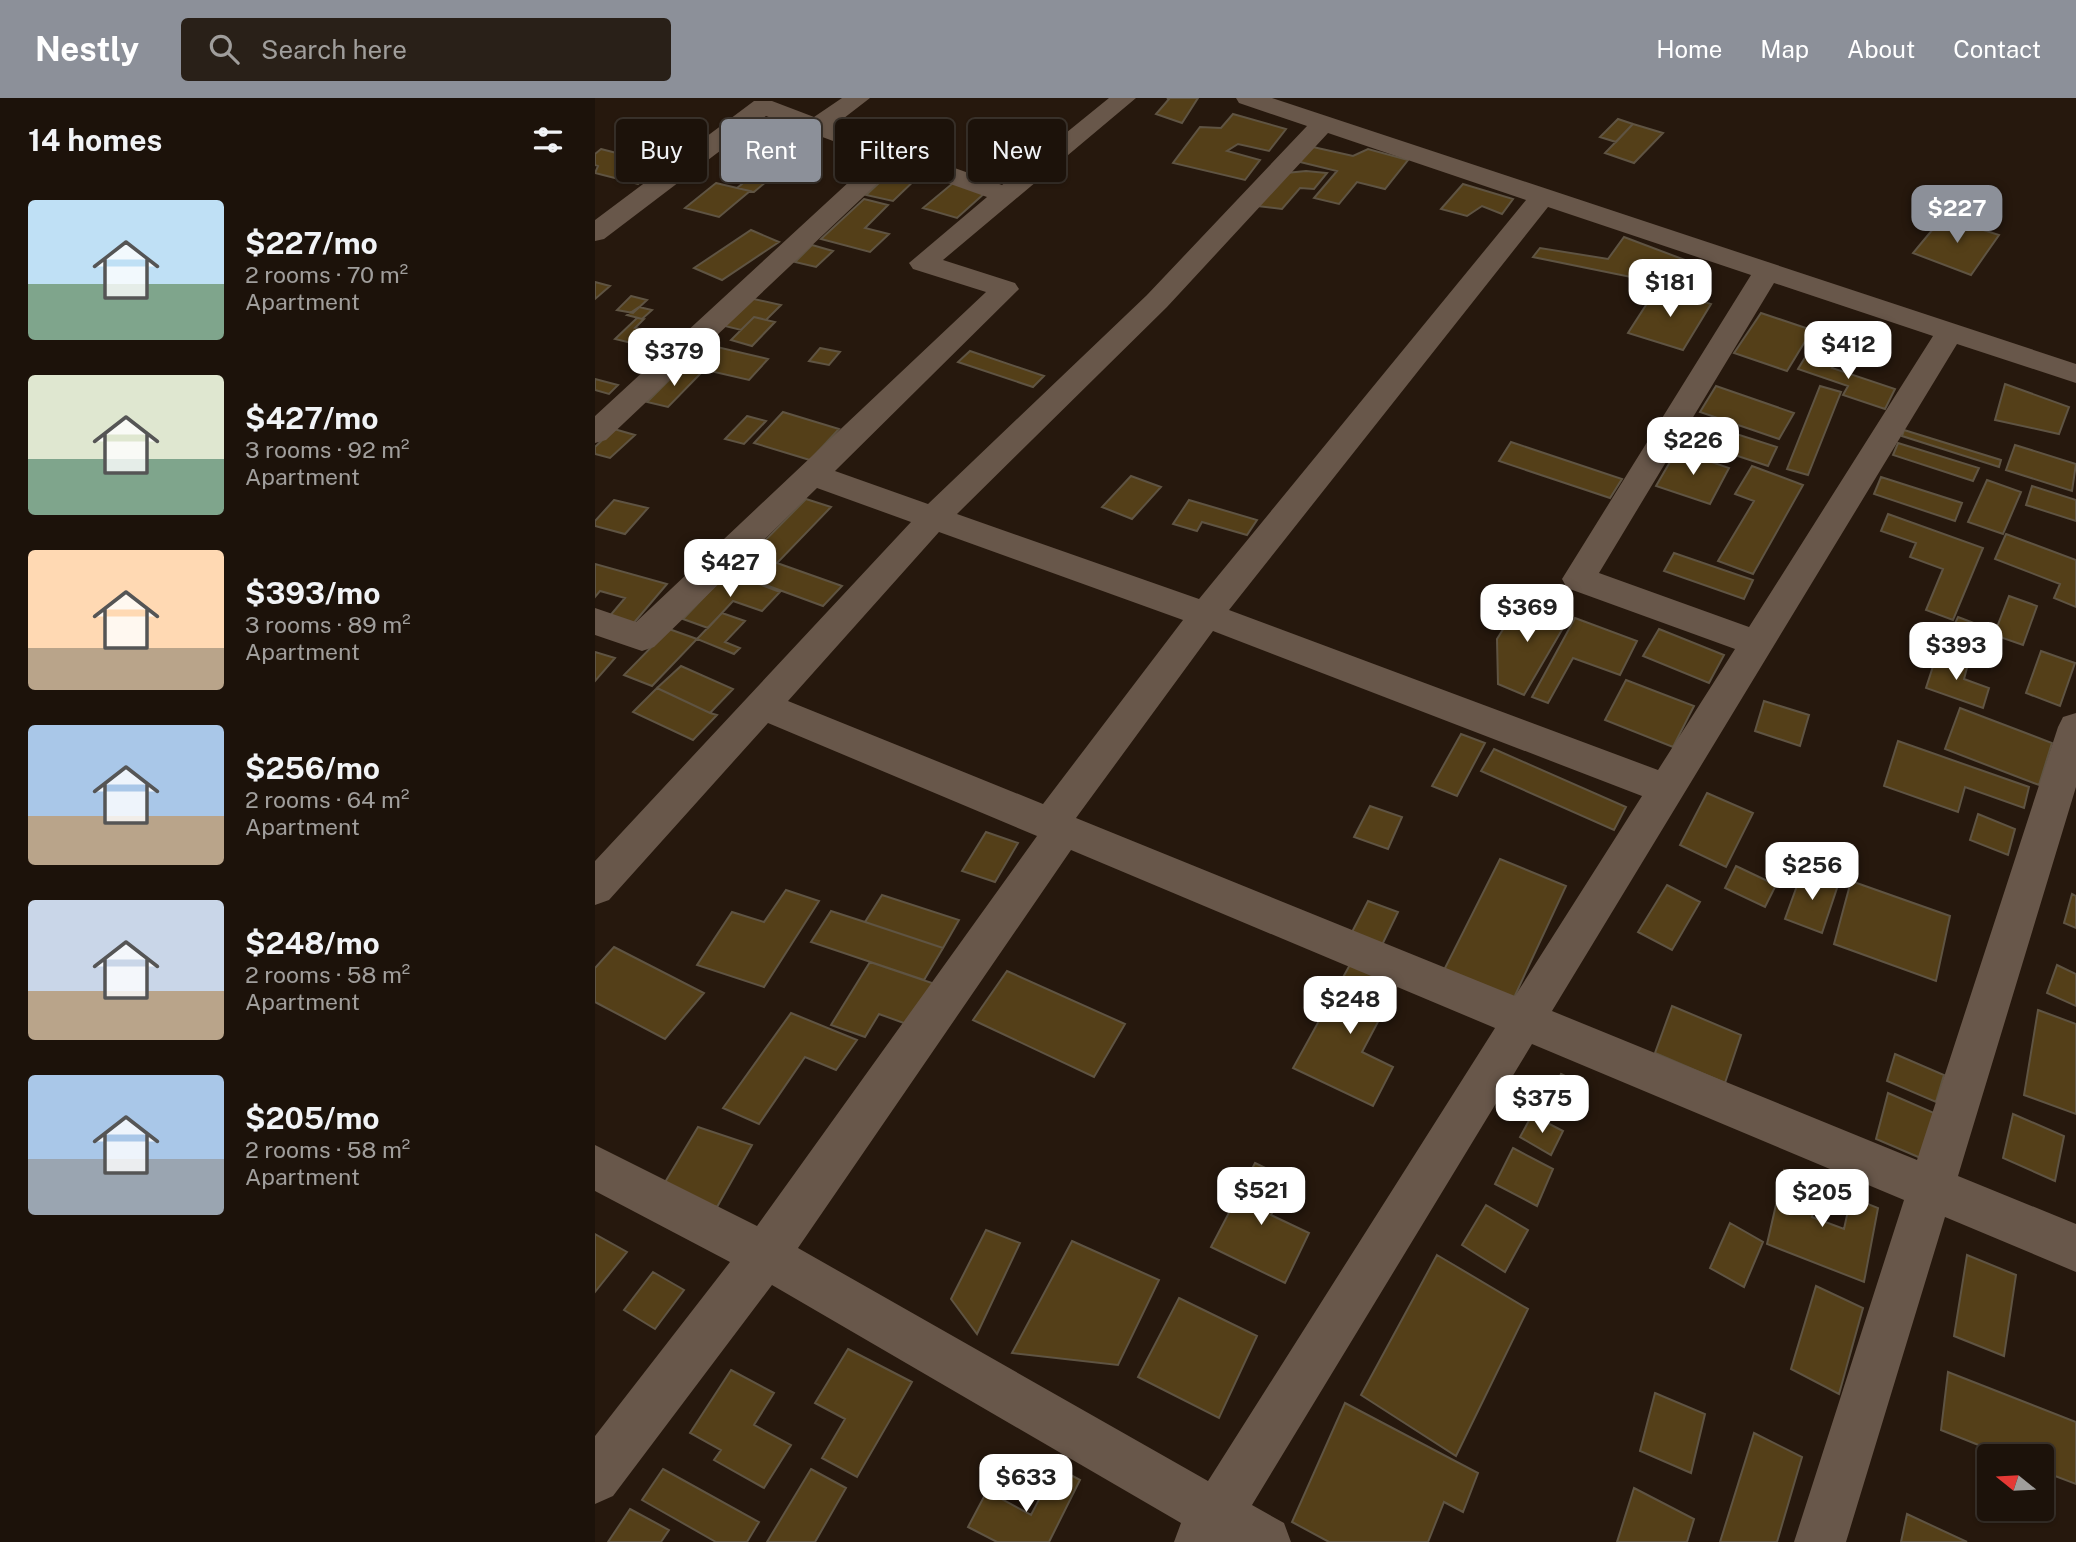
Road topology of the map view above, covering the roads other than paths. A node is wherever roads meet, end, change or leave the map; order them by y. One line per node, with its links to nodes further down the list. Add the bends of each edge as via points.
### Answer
1 (858, 98): 7 (street)
2 (1124, 98): 10 (street)
3 (1248, 98): 6 (street)
4 (769, 102): 5 (street); 12 (street)
5 (801, 119)
6 (1323, 123): 11 (street); 18 (street, via 1157,300)
7 (821, 124)
8 (954, 177): 10 (street)
9 (864, 182): 16 (street)
10 (1005, 195): 17 (street, via 923,263 1005,289)
11 (1543, 197): 13 (street); 19 (street)
12 (595, 233)
13 (1767, 272): 14 (street); 21 (street, via 1579,579)
14 (1950, 332): 15 (street); 21 (street)
15 (2076, 374)
16 (595, 433)
17 (811, 474): 18 (street); 20 (street, via 642,638)
18 (932, 519): 19 (street); 22 (street)
19 (1206, 615): 24 (street); 25 (street)
20 (595, 621)
21 (1757, 643): 24 (street)
22 (761, 705): 25 (street); 26 (street)
23 (2076, 727): 29 (street)
24 (1667, 789): 27 (street)
25 (1057, 827): 27 (street); 31 (street)
26 (595, 888)
27 (1525, 1019): 29 (street); 33 (street)
28 (595, 1167): 31 (street)
29 (1931, 1187): 30 (street); 35 (street)
30 (2076, 1248)
31 (765, 1255): 32 (street); 33 (street)
32 (595, 1478)
33 (1208, 1528): 34 (street)
34 (1265, 1542)
35 (1820, 1542)

